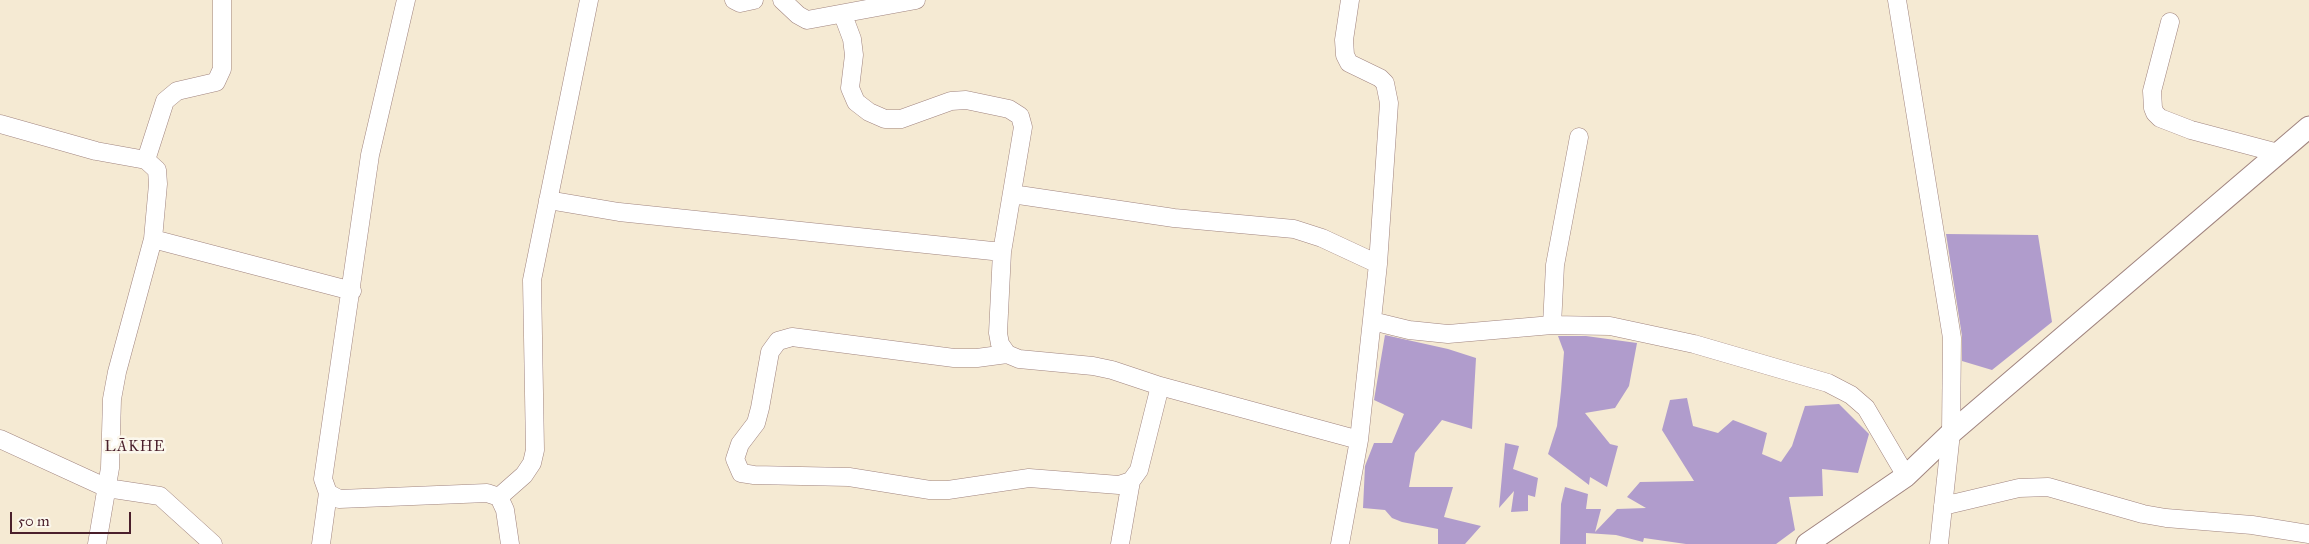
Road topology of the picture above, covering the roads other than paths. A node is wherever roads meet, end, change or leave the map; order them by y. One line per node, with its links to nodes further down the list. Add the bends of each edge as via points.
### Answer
1 (222, 0): 16 (street, via 222,69 216,82 177,91 165,101)
2 (406, 0): 22 (street, via 370,155)
3 (589, 0): 18 (street)
4 (734, 0): 5 (street, via 740,3)
5 (754, 0)
6 (782, 0): 10 (street, via 807,20)
7 (916, 0): 10 (street)
8 (1350, 0): 21 (street, via 1344,40 1347,59 1354,66 1380,78 1388,93)
9 (1897, 0): 27 (street, via 1952,338)
10 (844, 15): 17 (street, via 854,55 850,88 856,102 869,112 885,119 901,119 951,101 966,100 1009,109 1020,116 1023,127)
11 (2170, 22): 15 (street, via 2152,91 2155,113 2191,130)
12 (0, 124): 16 (street, via 96,151)
13 (2309, 126): 15 (main road)
14 (1578, 137): 24 (street, via 1555,265)
15 (2278, 153): 27 (main road)
16 (146, 160): 19 (street, via 157,170)
17 (1012, 194): 20 (street); 21 (street, via 1174,218 1294,229)
18 (548, 200): 20 (street, via 619,212); 34 (street, via 532,280 536,450 524,475)
19 (154, 239): 22 (street); 32 (street, via 117,372 112,399)
20 (1002, 252): 25 (street, via 998,334)
21 (1378, 264): 23 (street)
22 (352, 291): 33 (street, via 323,478)
23 (1372, 321): 24 (street, via 1409,330 1448,334); 29 (street)
24 (1552, 325): 30 (street, via 1610,326 1640,332 1694,344 1842,389 1866,408)
25 (1007, 354): 26 (street, via 1019,359 1093,366); 31 (street, via 954,358 792,337 778,341 770,352 756,423 740,444 735,459 741,473 849,477 930,490 1029,478 1119,485)
26 (1160, 386): 29 (street); 31 (street, via 1140,470)
27 (1951, 433): 30 (main road); 35 (street)
28 (0, 439): 32 (street)
29 (1359, 440): 42 (street)
30 (1906, 476): 43 (main road)
31 (1131, 481): 41 (street)
32 (107, 488): 37 (street); 38 (street, via 160,496)
33 (328, 493): 34 (street, via 339,499 487,493); 39 (street)
34 (499, 497): 40 (street, via 505,510)
35 (1943, 506): 36 (street, via 2019,488 2048,487 2166,518 2252,524); 44 (street)
36 (2309, 534)
37 (97, 544)
38 (213, 544)
39 (322, 544)
40 (510, 544)
41 (1120, 544)
42 (1340, 544)
43 (1807, 544)
44 (1939, 544)

